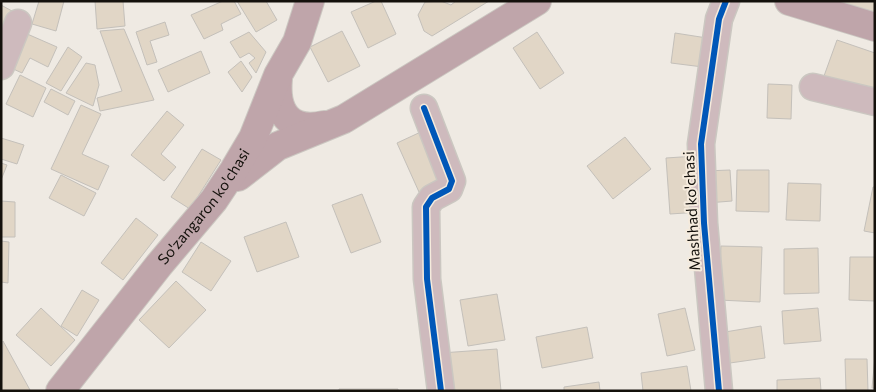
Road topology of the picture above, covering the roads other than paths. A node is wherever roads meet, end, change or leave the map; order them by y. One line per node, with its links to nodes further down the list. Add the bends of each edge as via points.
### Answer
1 (310, 1): 8 (main road, So'zangaron ko'chasi, via 297,42)
2 (537, 1): 12 (main road)
3 (726, 1): 16 (street, Mashhad ko'chasi, via 719,19 701,144 704,223)
4 (789, 1): 6 (main road)
5 (18, 24): 7 (street)
6 (875, 27)
7 (1, 66)
8 (278, 75): 12 (main road, via 278,100 281,112 289,121 316,127); 13 (main road, So'zangaron ko'chasi, via 253,138)
9 (813, 88): 10 (street)
10 (875, 102)
11 (424, 108): 15 (street, via 452,181 449,189 432,198 426,207 426,279)
12 (344, 119): 13 (main road, via 278,146 250,166)
13 (214, 200): 14 (main road, So'zangaron ko'chasi, via 159,264)
14 (60, 391)
15 (441, 391)
16 (719, 391)

